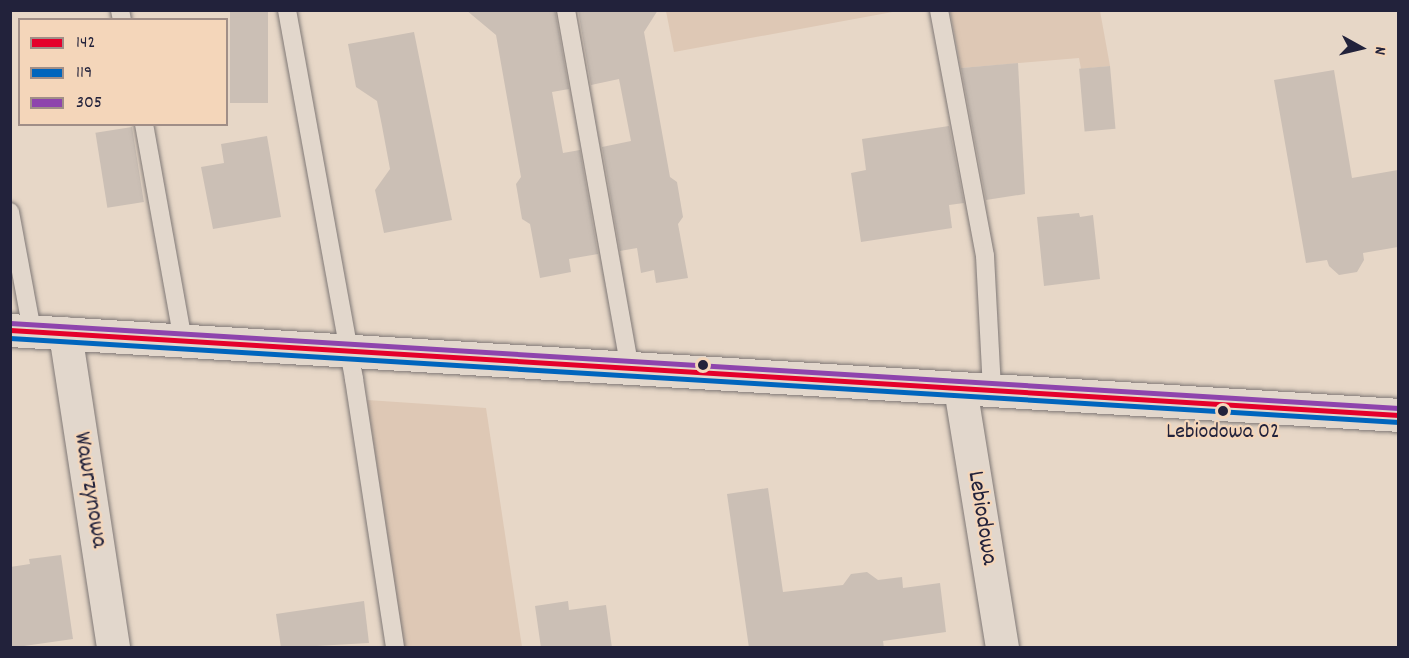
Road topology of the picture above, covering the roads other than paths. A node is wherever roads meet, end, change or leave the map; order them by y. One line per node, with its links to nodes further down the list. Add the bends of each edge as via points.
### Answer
1 (287, 10): 9 (lane)
2 (566, 10): 10 (lane)
3 (939, 10): 11 (lane, via 985,256)
4 (144, 126): 8 (lane)
5 (10, 212): 6 (lane)
6 (21, 330): 7 (street)
7 (65, 333): 8 (street); 13 (street, Wawrzynowa)
8 (183, 340): 9 (street)
9 (350, 352): 10 (street); 14 (lane)
10 (630, 369): 11 (street)
11 (976, 389): 12 (street); 15 (street, Lebiodowa)
12 (1398, 415)
13 (113, 648)
14 (394, 648)
15 (1002, 648)

